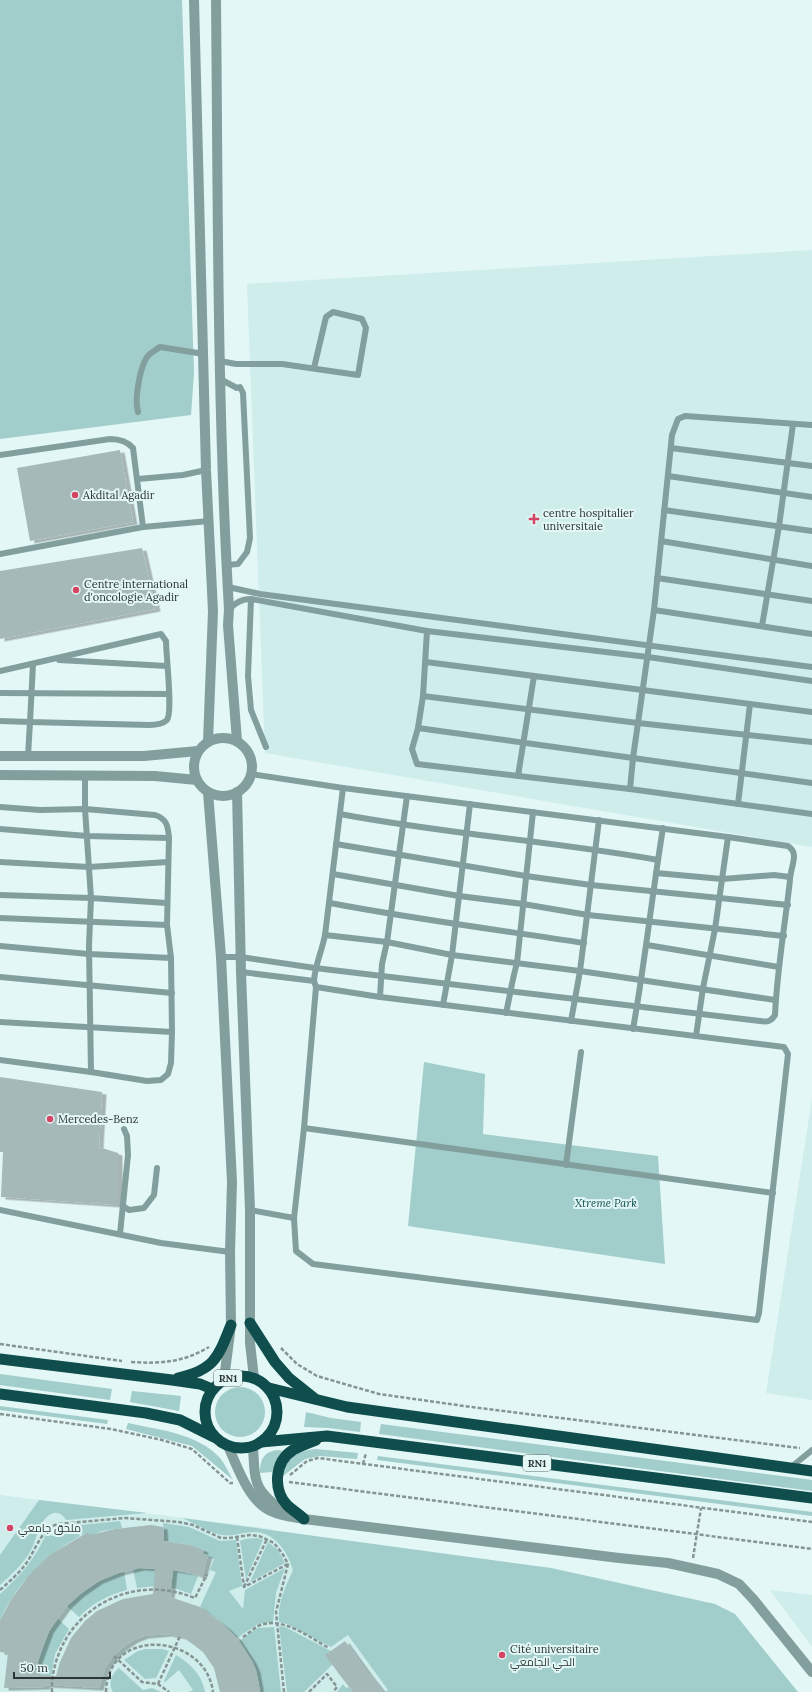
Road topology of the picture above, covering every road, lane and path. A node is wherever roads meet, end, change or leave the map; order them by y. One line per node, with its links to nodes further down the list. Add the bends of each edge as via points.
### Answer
1 (194, 0): 3 (street)
2 (216, 0): 4 (street)
3 (204, 354): 7 (lane, via 160,347 147,357 138,383); 15 (street)
4 (220, 361): 5 (lane); 6 (street)
5 (314, 368): 5 (lane, via 358,375 366,328 362,319 333,312 326,317)
6 (220, 379): 14 (street); 28 (lane, via 240,388 243,393 250,538 247,552 238,564)
7 (138, 412)
8 (793, 424): 9 (lane); 10 (lane, via 685,416 678,419 672,435); 12 (lane)
9 (812, 425)
10 (671, 448): 12 (lane); 16 (lane)
11 (0, 454): 17 (lane, via 118,439 133,448)
12 (787, 463): 13 (lane); 18 (lane)
13 (812, 466)
14 (222, 469): 15 (street); 28 (street)
15 (206, 470): 17 (lane); 21 (street)
16 (668, 476): 18 (lane); 20 (lane)
17 (138, 479): 23 (lane)
18 (784, 493): 19 (lane); 22 (lane)
19 (812, 497)
20 (664, 510): 22 (lane); 25 (lane)
21 (210, 521): 23 (lane); 66 (street, via 213,612)
22 (779, 526): 24 (lane); 27 (lane)
23 (143, 527): 26 (lane)
24 (812, 531)
25 (661, 541): 27 (lane); 30 (lane)
26 (0, 554)
27 (772, 559): 29 (lane); 32 (lane)
28 (226, 565): 31 (street)
29 (812, 566)
30 (658, 578): 32 (lane); 38 (lane)
31 (228, 587): 34 (lane); 37 (street)
32 (767, 594): 35 (lane); 39 (lane)
33 (251, 599): 36 (lane); 37 (lane, via 236,603); 69 (lane, via 248,676 251,710)
34 (298, 599): 36 (lane); 42 (lane)
35 (812, 601)
36 (297, 608): 40 (lane)
37 (229, 610): 65 (street)
38 (654, 610): 39 (lane); 42 (lane)
39 (762, 626): 41 (lane)
40 (427, 631): 43 (lane); 45 (lane)
41 (812, 634)
42 (649, 646): 43 (lane); 48 (lane)
43 (648, 657): 51 (lane); 52 (lane)
44 (51, 660): 46 (lane); 47 (lane); 47 (lane, via 161,634 166,641)
45 (426, 662): 50 (lane); 56 (lane)
46 (32, 664): 49 (lane); 54 (lane)
47 (167, 666): 55 (lane)
48 (812, 667)
49 (0, 671)
50 (534, 676): 52 (lane); 58 (lane)
51 (812, 681)
52 (642, 690): 57 (lane); 62 (lane)
53 (0, 693): 54 (lane)
54 (31, 694): 55 (lane); 61 (lane)
55 (169, 694): 61 (lane, via 168,719 155,725)
56 (422, 696): 58 (lane); 63 (lane)
57 (750, 704): 59 (lane); 64 (lane)
58 (529, 710): 62 (lane); 68 (lane)
59 (812, 712)
60 (0, 721): 61 (lane)
61 (30, 722): 72 (lane)
62 (638, 723): 64 (lane); 73 (lane)
63 (418, 728): 68 (lane); 78 (lane, via 412,749 417,764)
64 (746, 735): 67 (lane); 74 (lane)
65 (237, 741): 66 (street, via 222,738); 75 (street, via 250,755)
66 (208, 742): 70 (street)
67 (812, 742)
68 (524, 743): 73 (lane); 78 (lane)
69 (266, 747)
70 (198, 751): 72 (street, via 144,756); 79 (street, via 193,767)
71 (0, 756): 72 (street)
72 (28, 756)
73 (633, 758): 74 (lane); 82 (lane)
74 (743, 773): 80 (lane); 87 (lane)
75 (251, 774): 81 (lane); 84 (street)
76 (0, 775): 77 (street)
77 (85, 775): 79 (street); 89 (lane)
78 (518, 776): 82 (lane)
79 (197, 780): 83 (street)
80 (812, 783)
81 (343, 788): 85 (lane); 91 (lane)
82 (630, 789): 87 (lane)
83 (208, 792): 84 (street, via 223,796); 144 (street)
84 (237, 792): 145 (street)
85 (407, 796): 86 (lane); 94 (lane)
86 (470, 804): 90 (lane); 97 (lane)
87 (738, 804): 92 (lane)
88 (0, 807): 89 (lane, via 40,810)
89 (85, 809): 98 (lane); 100 (lane, via 155,815 167,824)
90 (533, 812): 93 (lane); 101 (lane)
91 (340, 814): 94 (lane); 102 (lane)
92 (812, 814)
93 (599, 820): 95 (lane); 103 (lane)
94 (403, 825): 97 (lane); 104 (lane)
95 (663, 828): 99 (lane); 105 (lane)
96 (0, 829): 98 (lane)
97 (467, 833): 101 (lane); 108 (lane)
98 (87, 836): 100 (lane); 109 (lane)
99 (728, 837): 113 (lane, via 788,846 794,856); 114 (lane)
100 (169, 838): 107 (lane)
101 (530, 842): 103 (lane); 112 (lane)
102 (336, 844): 104 (lane); 111 (lane)
103 (596, 849): 105 (lane); 116 (lane)
104 (399, 854): 108 (lane); 115 (lane)
105 (658, 860): 110 (lane)
106 (0, 862): 109 (lane)
107 (168, 862): 109 (lane); 122 (lane)
108 (463, 864): 112 (lane); 119 (lane)
109 (89, 867): 121 (lane)
110 (656, 873): 114 (lane); 117 (lane)
111 (333, 874): 115 (lane); 123 (lane)
112 (526, 876): 116 (lane); 124 (lane)
113 (790, 877): 114 (lane, via 774,874); 125 (lane)
114 (722, 879): 120 (lane)
115 (395, 885): 119 (lane); 126 (lane)
116 (591, 885): 117 (lane); 127 (lane)
117 (653, 891): 120 (lane); 130 (lane)
118 (0, 895): 121 (lane)
119 (459, 896): 124 (lane); 132 (lane)
120 (718, 897): 125 (lane); 133 (lane)
121 (91, 898): 122 (lane); 129 (lane)
122 (168, 903): 131 (lane)
123 (330, 903): 126 (lane); 135 (lane)
124 (523, 904): 127 (lane); 134 (lane)
125 (788, 905): 136 (lane)
126 (391, 915): 132 (lane); 137 (lane)
127 (588, 915): 130 (lane); 138 (lane)
128 (0, 918): 129 (lane)
129 (89, 922): 131 (lane); 141 (lane)
130 (650, 922): 133 (lane); 139 (lane)
131 (167, 925): 146 (lane)
132 (455, 925): 134 (lane); 142 (lane)
133 (715, 930): 136 (lane); 143 (lane)
134 (520, 933): 138 (lane); 147 (lane)
135 (325, 935): 137 (lane); 149 (lane)
136 (784, 936): 148 (lane)
137 (387, 942): 142 (lane); 152 (lane)
138 (584, 943): 150 (lane)
139 (647, 945): 143 (lane); 154 (lane)
140 (0, 946): 141 (lane)
141 (89, 954): 146 (lane); 157 (lane)
142 (452, 955): 147 (lane); 156 (lane)
143 (709, 956): 148 (lane); 158 (lane)
144 (221, 957): 145 (lane); 187 (street, via 232,1182)
145 (241, 957): 149 (lane); 151 (street)
146 (171, 958): 160 (lane)
147 (517, 963): 150 (lane); 159 (lane)
148 (778, 967): 163 (lane)
149 (315, 968): 152 (lane); 155 (lane)
150 (580, 971): 154 (lane); 162 (lane)
151 (241, 972): 155 (lane); 184 (street)
152 (381, 976): 156 (lane); 161 (lane)
153 (0, 977): 157 (lane)
154 (641, 981): 158 (lane); 165 (lane)
155 (315, 984): 161 (lane); 177 (lane)
156 (447, 984): 159 (lane); 164 (lane)
157 (90, 987): 160 (lane); 170 (lane)
158 (703, 988): 163 (lane); 167 (lane)
159 (511, 992): 162 (lane); 166 (lane)
160 (172, 993): 172 (lane)
161 (380, 997): 164 (lane)
162 (574, 999): 165 (lane); 168 (lane)
163 (776, 1000): 167 (lane, via 775,1015 767,1022)
164 (443, 1005): 166 (lane)
165 (637, 1006): 167 (lane); 171 (lane)
166 (506, 1013): 168 (lane)
167 (699, 1014): 173 (lane)
168 (571, 1021): 171 (lane)
169 (0, 1022): 170 (lane)
170 (90, 1028): 172 (lane); 176 (lane)
171 (633, 1029): 173 (lane)
172 (172, 1032): 176 (lane, via 171,1063 168,1074 161,1080 146,1081)
173 (696, 1036): 181 (lane, via 784,1047 788,1054)
174 (581, 1052): 179 (lane)
175 (0, 1060): 176 (lane)
176 (91, 1072)
177 (304, 1128): 179 (lane); 185 (lane)
178 (124, 1129): 182 (lane, via 128,1155)
179 (566, 1165): 181 (lane)
180 (157, 1168): 182 (lane, via 154,1195 144,1208 129,1210)
181 (773, 1193): 185 (lane, via 757,1320 313,1264 296,1251)
182 (123, 1206): 186 (lane)
183 (0, 1210): 186 (lane)
184 (250, 1210): 185 (lane); 188 (street)
185 (294, 1218)
186 (120, 1234): 187 (lane, via 161,1243)
187 (230, 1252): 189 (street)
188 (250, 1323): 191 (highway); 196 (street)
189 (231, 1326): 192 (highway); 197 (street)
190 (0, 1344): 194 (path)
191 (264, 1344): 202 (highway, via 289,1378); 208 (path, via 282,1349 297,1364 317,1376 379,1394)
192 (223, 1345): 195 (path, via 210,1346 194,1355 167,1362); 198 (highway, via 206,1369)
193 (0, 1359): 198 (highway, RN1)
194 (124, 1361)
195 (128, 1362)
196 (254, 1378): 197 (highway, RN1, via 239,1375); 199 (highway, RN1)
197 (224, 1379): 200 (highway, RN1)
198 (172, 1380): 200 (highway, RN1, via 200,1384)
199 (269, 1388): 202 (highway, RN1); 206 (highway, via 277,1406 277,1416 269,1435)
200 (212, 1389): 205 (highway, RN1, via 204,1408 204,1418)
201 (0, 1394): 205 (highway, RN1, via 180,1420)
202 (318, 1401): 209 (highway, RN1)
203 (0, 1414): 211 (path, via 111,1429 162,1440 192,1449 230,1483)
204 (327, 1436): 206 (highway, RN1); 212 (highway, RN1); 215 (highway, via 293,1450 278,1471 277,1482 281,1496 287,1505)
205 (214, 1437): 207 (highway, RN1)
206 (257, 1444): 207 (highway, RN1, via 236,1448); 214 (street, via 255,1475 258,1488 265,1497)
207 (228, 1446): 211 (street)
208 (811, 1450): 209 (lane)
209 (789, 1469): 210 (highway, RN1)
210 (812, 1471)
211 (245, 1482): 214 (street, via 264,1508)
212 (812, 1498)
213 (701, 1508): 216 (path); 217 (path); 217 (path, via 318,1458 306,1461 290,1474 287,1482)
214 (290, 1516): 215 (street)
215 (304, 1518): 222 (street, via 668,1562)
216 (812, 1522)
217 (697, 1534): 220 (path); 222 (path)
218 (237, 1537): 219 (path, via 250,1535); 224 (path); 225 (path, via 220,1538 193,1525 179,1522 125,1518 53,1525 46,1531 25,1566)
219 (267, 1539): 221 (path, via 282,1553); 224 (path)
220 (812, 1549)
221 (288, 1564): 224 (path); 226 (path, via 278,1598)
222 (692, 1568): 233 (street, via 718,1574 739,1584)
223 (207, 1574): 235 (path, via 195,1598 162,1590 138,1591 111,1598 89,1612 72,1630 62,1646 56,1663)
224 (244, 1587)
225 (0, 1590)
226 (277, 1623): 228 (path, via 258,1627); 230 (path); 239 (path)
227 (180, 1636): 229 (path)
228 (243, 1637)
229 (175, 1648): 232 (path, via 154,1644 138,1646); 234 (path); 238 (path, via 200,1664 210,1680)
230 (329, 1648)
231 (114, 1656): 232 (path)
232 (118, 1660): 234 (path, via 142,1682); 236 (path, via 108,1672)
233 (812, 1672)
234 (158, 1684): 237 (path)
235 (52, 1692)
236 (106, 1692)
237 (169, 1692)
238 (213, 1692)
239 (284, 1692)
240 (309, 1692): 241 (path, via 327,1674 337,1687)
241 (333, 1692)

